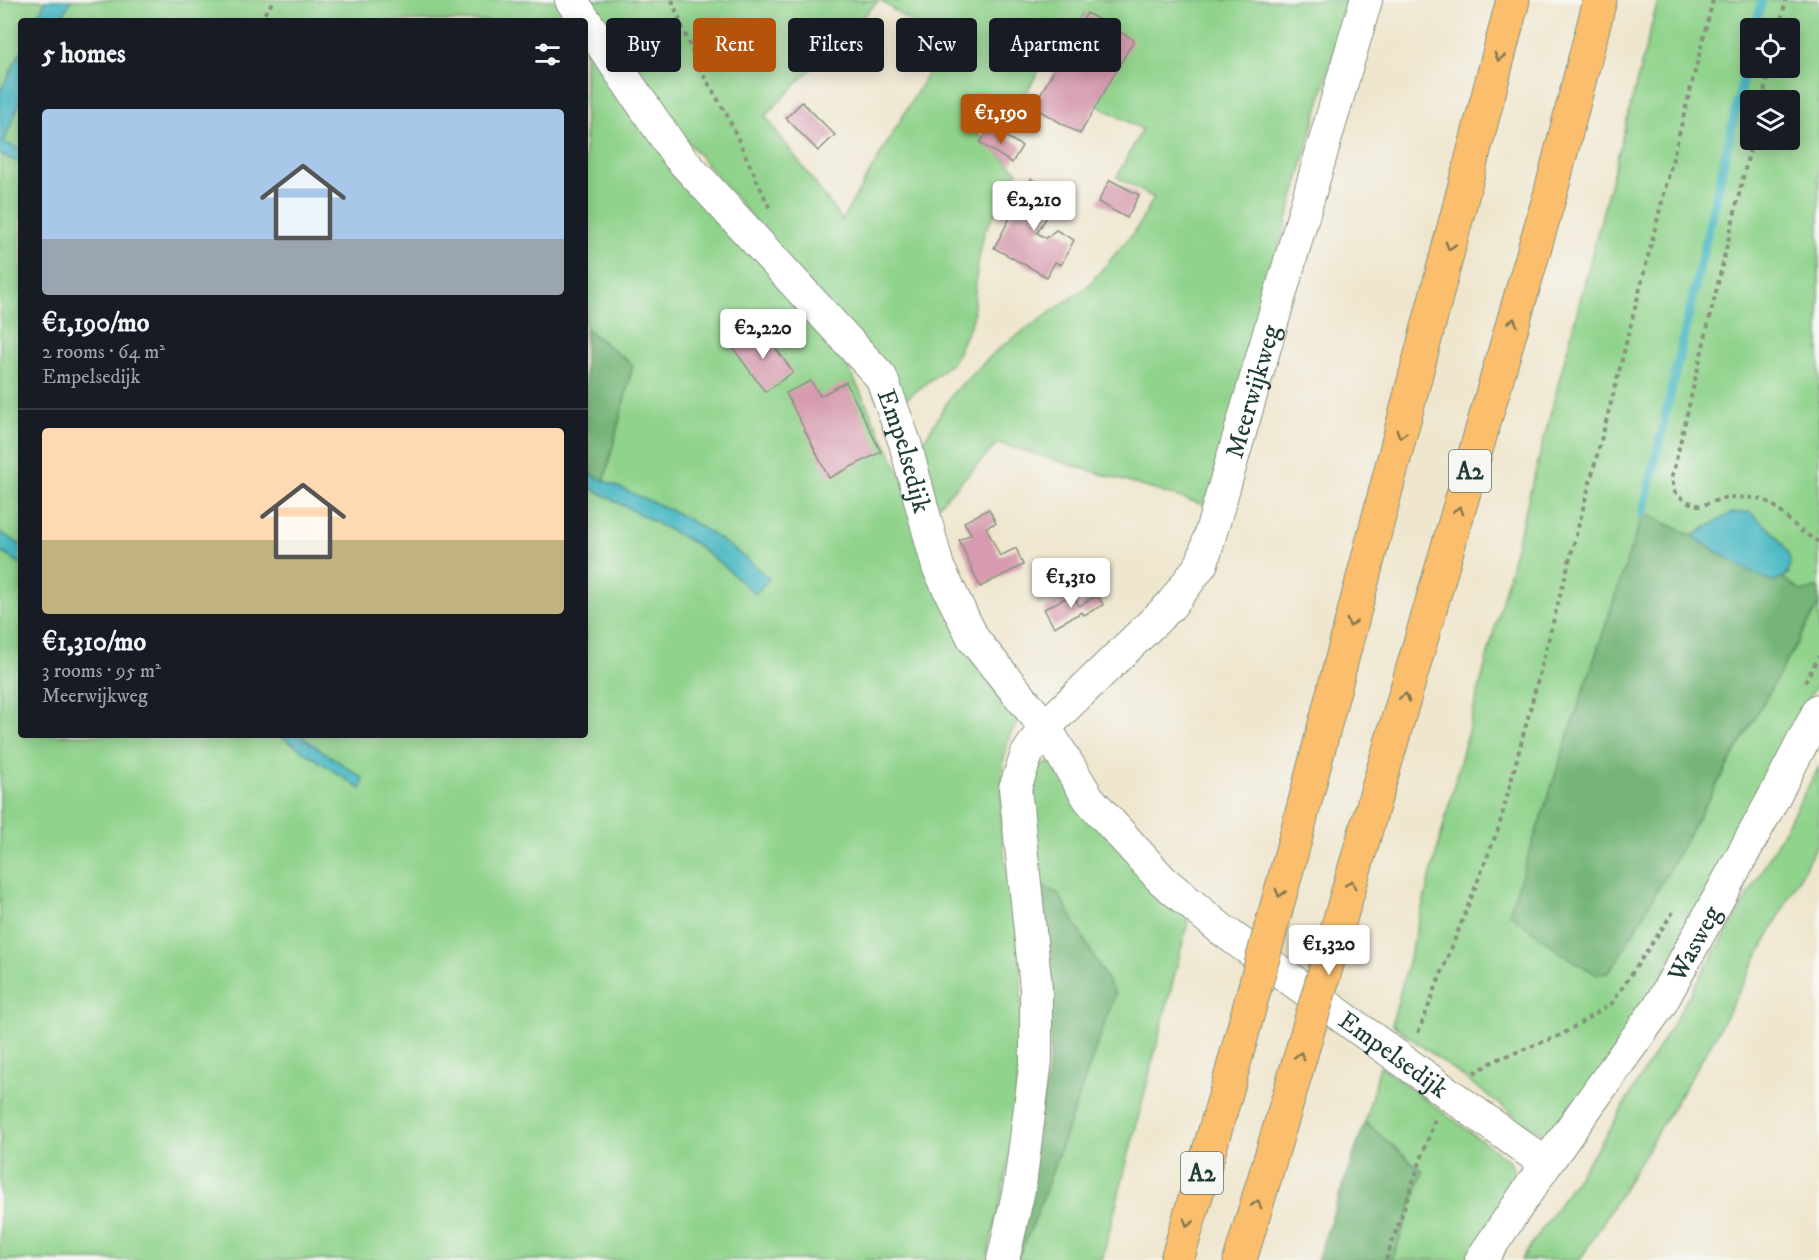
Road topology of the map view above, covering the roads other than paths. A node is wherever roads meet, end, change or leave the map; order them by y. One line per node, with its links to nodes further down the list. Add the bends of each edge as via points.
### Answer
1 (571, 0): 5 (street, Empelsedijk)
2 (1366, 0): 8 (street, Meerwijkweg, via 1202,563 1171,605)
3 (1513, 0): 11 (highway, A2, one-way to 11, bridge, via 1296,836)
4 (1600, 0): 12 (highway, A2, one-way to 4, bridge, via 1550,195)
5 (583, 18)
6 (588, 25): 8 (street, Empelsedijk, via 678,156 881,377 905,442 938,567 974,640)
7 (1811, 698): 9 (street, Wasweg, via 1774,797 1660,1005)
8 (1045, 727): 9 (street, Empelsedijk, via 1089,799 1162,880 1221,929); 10 (street, via 1027,754 1016,788 1036,988 1036,1060 1020,1185)
9 (1546, 1164): 13 (street)
10 (1003, 1260)
11 (1177, 1260)
12 (1240, 1260)
13 (1481, 1260)

